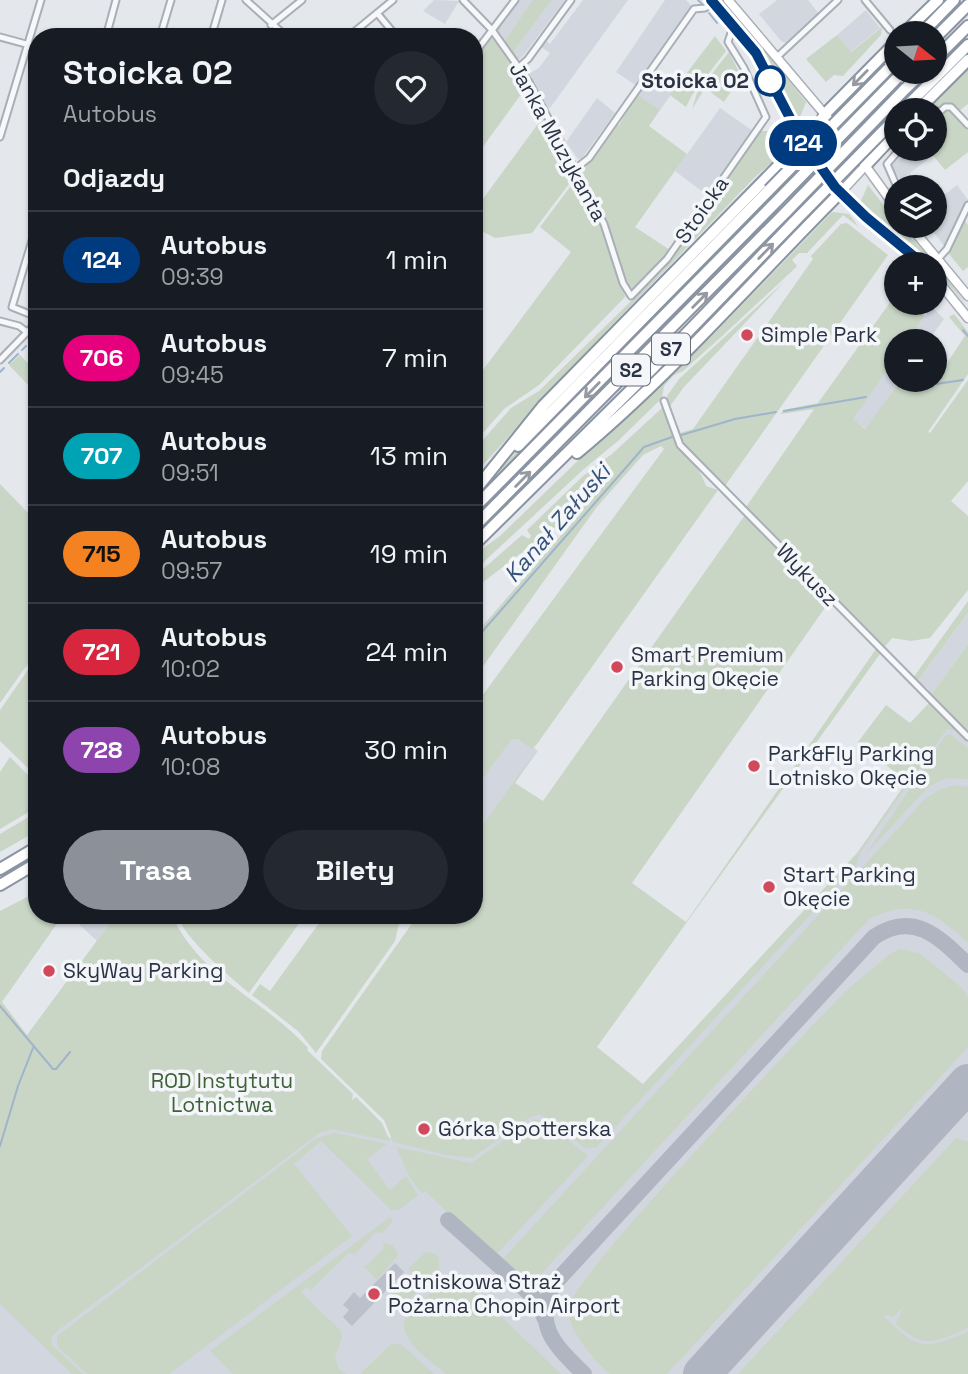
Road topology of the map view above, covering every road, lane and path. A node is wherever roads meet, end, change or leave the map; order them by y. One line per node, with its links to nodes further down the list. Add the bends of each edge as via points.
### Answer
1 (41, 0): 26 (street)
2 (116, 0): 27 (street)
3 (171, 0): 28 (street)
4 (222, 0): 29 (street)
5 (246, 0): 22 (street)
6 (302, 0): 22 (street)
7 (394, 0): 18 (street)
8 (463, 0): 33 (street, Janka Muzykanta)
9 (515, 0): 33 (street)
10 (571, 0): 43 (street)
11 (728, 0): 41 (main road)
12 (838, 0): 41 (street)
13 (865, 0): 21 (street)
14 (938, 0): 19 (highway)
15 (954, 0): 20 (highway)
16 (712, 1): 25 (main road); 57 (street, via 705,8 694,9 596,148)
17 (968, 5): 23 (highway)
18 (377, 13): 31 (street); 32 (street)
19 (916, 21)
20 (934, 21)
21 (884, 23)
22 (271, 25): 30 (street)
23 (947, 26)
24 (968, 26): 39 (highway)
25 (733, 27): 54 (main road, via 756,53); 68 (street, Stoicka, via 728,42 766,117 667,259)
26 (32, 28)
27 (108, 28)
28 (163, 28)
29 (214, 28)
30 (275, 28)
31 (359, 28)
32 (390, 28)
33 (492, 30): 36 (street); 43 (street, Janka Muzykanta)
34 (0, 37): 37 (street)
35 (28, 42): 37 (street)
36 (483, 42)
37 (27, 45): 53 (street)
38 (968, 45): 47 (highway)
39 (947, 47)
40 (884, 54): 50 (highway, one-way to 50)
41 (776, 58): 50 (main road)
42 (968, 60): 48 (highway)
43 (519, 66): 57 (street, Janka Muzykanta)
44 (884, 72): 78 (highway, S7, bridge)
45 (891, 84): 79 (highway, S2, one-way to 79, bridge)
46 (910, 84): 80 (highway, S2, one-way to 46, bridge)
47 (922, 98)
48 (924, 98)
49 (947, 107): 51 (street)
50 (824, 114): 54 (main road); 56 (main road)
51 (968, 125)
52 (884, 130): 76 (highway, S7, one-way to 52, bridge)
53 (0, 137)
54 (801, 139): 59 (main road); 77 (highway, via 543,406)
55 (884, 146): 56 (highway)
56 (865, 166): 58 (main road); 59 (main road)
57 (575, 169): 68 (street, Janka Muzykanta, via 604,224)
58 (884, 192)
59 (840, 193): 62 (main road); 76 (highway, via 609,426)
60 (968, 205): 64 (street)
61 (920, 238): 63 (main road)
62 (908, 252)
63 (932, 252)
64 (944, 252)
65 (28, 254): 70 (street, via 12,307)
66 (947, 270): 69 (main road)
67 (947, 292): 71 (main road)
68 (631, 296)
69 (968, 296)
70 (28, 315)
71 (968, 318)
72 (0, 321): 73 (street)
73 (27, 332): 74 (street)
74 (0, 360)
75 (664, 401): 82 (street, Wykusz, via 680,445)
76 (546, 475): 81 (highway, S7)
77 (483, 479)
78 (483, 480)
79 (483, 499)
80 (483, 518)
81 (483, 536)
82 (968, 737)
83 (28, 852): 85 (highway)
84 (28, 868): 86 (highway)
85 (0, 869)
86 (0, 885)

